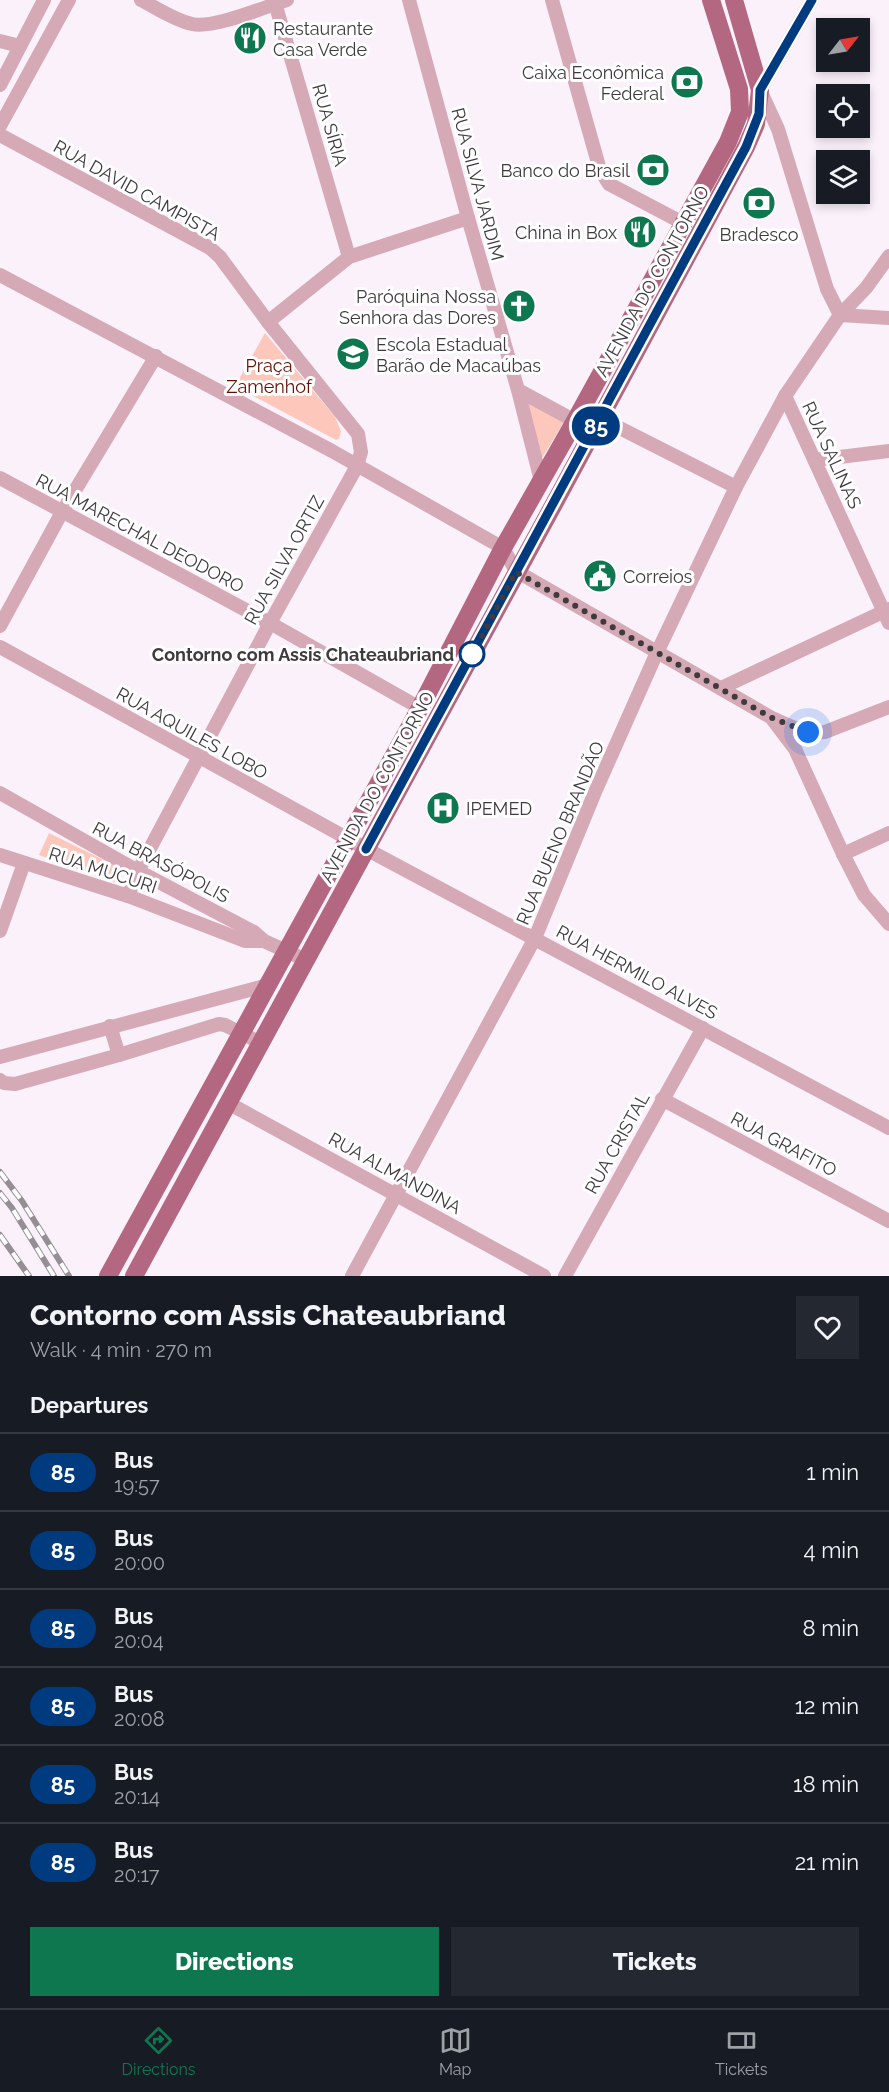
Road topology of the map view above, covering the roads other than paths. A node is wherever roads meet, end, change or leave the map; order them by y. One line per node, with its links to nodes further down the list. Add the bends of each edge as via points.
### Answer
1 (44, 0): 11 (street)
2 (69, 0): 16 (street)
3 (141, 0): 9 (street, via 194,25)
4 (409, 0): 18 (street, RUA SILVA JARDIM)
5 (552, 0): 19 (street, via 604,178)
6 (711, 0): 14 (main road, AVENIDA DO CONTORNO)
7 (734, 0): 15 (main road, AVENIDA DO CONTORNO)
8 (812, 0): 15 (street)
9 (281, 2): 21 (street, RUA SÍRIA)
10 (0, 41): 11 (street)
11 (20, 46): 13 (street)
12 (0, 63): 13 (street)
13 (2, 82)
14 (739, 89): 15 (main road); 19 (main road, AVENIDA DO CONTORNO, via 737,123)
15 (760, 90): 23 (street, via 778,129 827,289); 29 (main road, AVENIDA DO CONTORNO, via 759,114 746,147)
16 (0, 126)
17 (0, 135): 25 (street, RUA DAVID CAMPISTA, via 210,248)
18 (468, 218): 21 (street); 27 (street, RUA SILVA JARDIM)
19 (683, 223): 30 (main road, AVENIDA DO CONTORNO)
20 (889, 256): 23 (street, RUA SALINAS)
21 (350, 257): 25 (street)
22 (0, 275): 26 (street)
23 (840, 315): 24 (street); 28 (street, RUA SALINAS)
24 (889, 318)
25 (268, 322): 33 (street, RUA DAVID CAMPISTA, via 358,434 361,452)
26 (156, 356): 33 (street); 37 (street)
27 (518, 390): 30 (street); 35 (street, RUA SILVA JARDIM)
28 (785, 396): 32 (street, RUA SALINAS); 36 (street, RUA BUENO BRANDÃO)
29 (600, 418): 36 (street); 38 (main road, AVENIDA DO CONTORNO)
30 (575, 421): 35 (main road, AVENIDA DO CONTORNO)
31 (889, 451): 32 (street)
32 (815, 460): 41 (street, RUA SALINAS)
33 (357, 466): 39 (street); 42 (street, RUA SILVA ORTIZ)
34 (0, 478): 37 (street, RUA MARECHAL DEODORO)
35 (541, 481): 39 (main road, AVENIDA DO CONTORNO)
36 (736, 487): 46 (street, RUA BUENO BRANDÃO)
37 (62, 512): 42 (street, RUA MARECHAL DEODORO); 44 (street)
38 (530, 547): 39 (street); 40 (main road, AVENIDA DO CONTORNO)
39 (503, 548): 40 (street); 49 (main road, AVENIDA DO CONTORNO)
40 (516, 572): 46 (street); 57 (main road, AVENIDA DO CONTORNO)
41 (886, 610): 43 (street, RUA SALINAS); 47 (street)
42 (270, 623): 49 (street, RUA MARECHAL DEODORO); 53 (street, RUA SILVA ORTIZ)
43 (889, 623)
44 (0, 626)
45 (0, 647): 53 (street, RUA AQUILES LOBO)
46 (657, 651): 47 (street); 65 (street, RUA BUENO BRANDÃO)
47 (721, 688): 50 (street)
48 (889, 707): 51 (street)
49 (420, 708): 56 (main road, AVENIDA DO CONTORNO)
50 (772, 718): 51 (street, via 808,732); 52 (street)
51 (825, 732): 52 (street)
52 (795, 749): 58 (street)
53 (199, 758): 56 (street, RUA AQUILES LOBO); 61 (street, RUA SILVA ORTIZ)
54 (0, 793): 61 (street, RUA BRASÓPOLIS)
55 (889, 833): 58 (street)
56 (348, 839): 57 (street, RUA AQUILES LOBO); 67 (main road, AVENIDA DO CONTORNO)
57 (366, 849): 65 (street, RUA HERMILO ALVES); 68 (main road, AVENIDA DO CONTORNO)
58 (843, 854): 63 (street, via 864,895)
59 (0, 855): 60 (street, RUA MUCURI)
60 (24, 863): 62 (street, RUA MUCURI); 64 (street)
61 (138, 871): 62 (street, RUA SILVA ORTIZ); 66 (street, RUA BRASÓPOLIS)
62 (128, 896): 66 (street, RUA MUCURI, via 245,940)
63 (889, 924)
64 (0, 931)
65 (536, 938): 73 (street, RUA HERMILO ALVES); 82 (street, RUA BUENO BRANDÃO)
66 (264, 940): 67 (street, RUA BRASÓPOLIS)
67 (287, 951): 68 (street, RUA BRASÓPOLIS); 69 (main road, AVENIDA DO CONTORNO)
68 (306, 960): 75 (main road, AVENIDA DO CONTORNO)
69 (268, 985): 70 (street); 74 (main road, AVENIDA DO CONTORNO)
70 (207, 1001): 71 (street); 72 (street)
71 (110, 1026): 76 (street); 77 (street)
72 (207, 1028): 74 (street, via 222,1024); 76 (street)
73 (703, 1028): 79 (street, RUA CRISTAL); 81 (street, RUA HERMILO ALVES)
74 (242, 1033): 75 (street); 84 (main road, AVENIDA DO CONTORNO)
75 (261, 1042): 80 (main road, AVENIDA DO CONTORNO)
76 (119, 1055): 78 (street, via 15,1084)
77 (0, 1057)
78 (0, 1080)
79 (662, 1099): 83 (street, RUA GRAFITO); 88 (street, RUA CRISTAL)
80 (228, 1103): 82 (street, RUA ALMANDINA); 85 (main road, AVENIDA DO CONTORNO)
81 (889, 1128)
82 (396, 1194): 86 (street, RUA BUENO BRANDÃO); 87 (street, RUA ALMANDINA)
83 (889, 1221)
84 (108, 1276)
85 (134, 1276)
86 (352, 1276)
87 (544, 1276)
88 (565, 1276)

